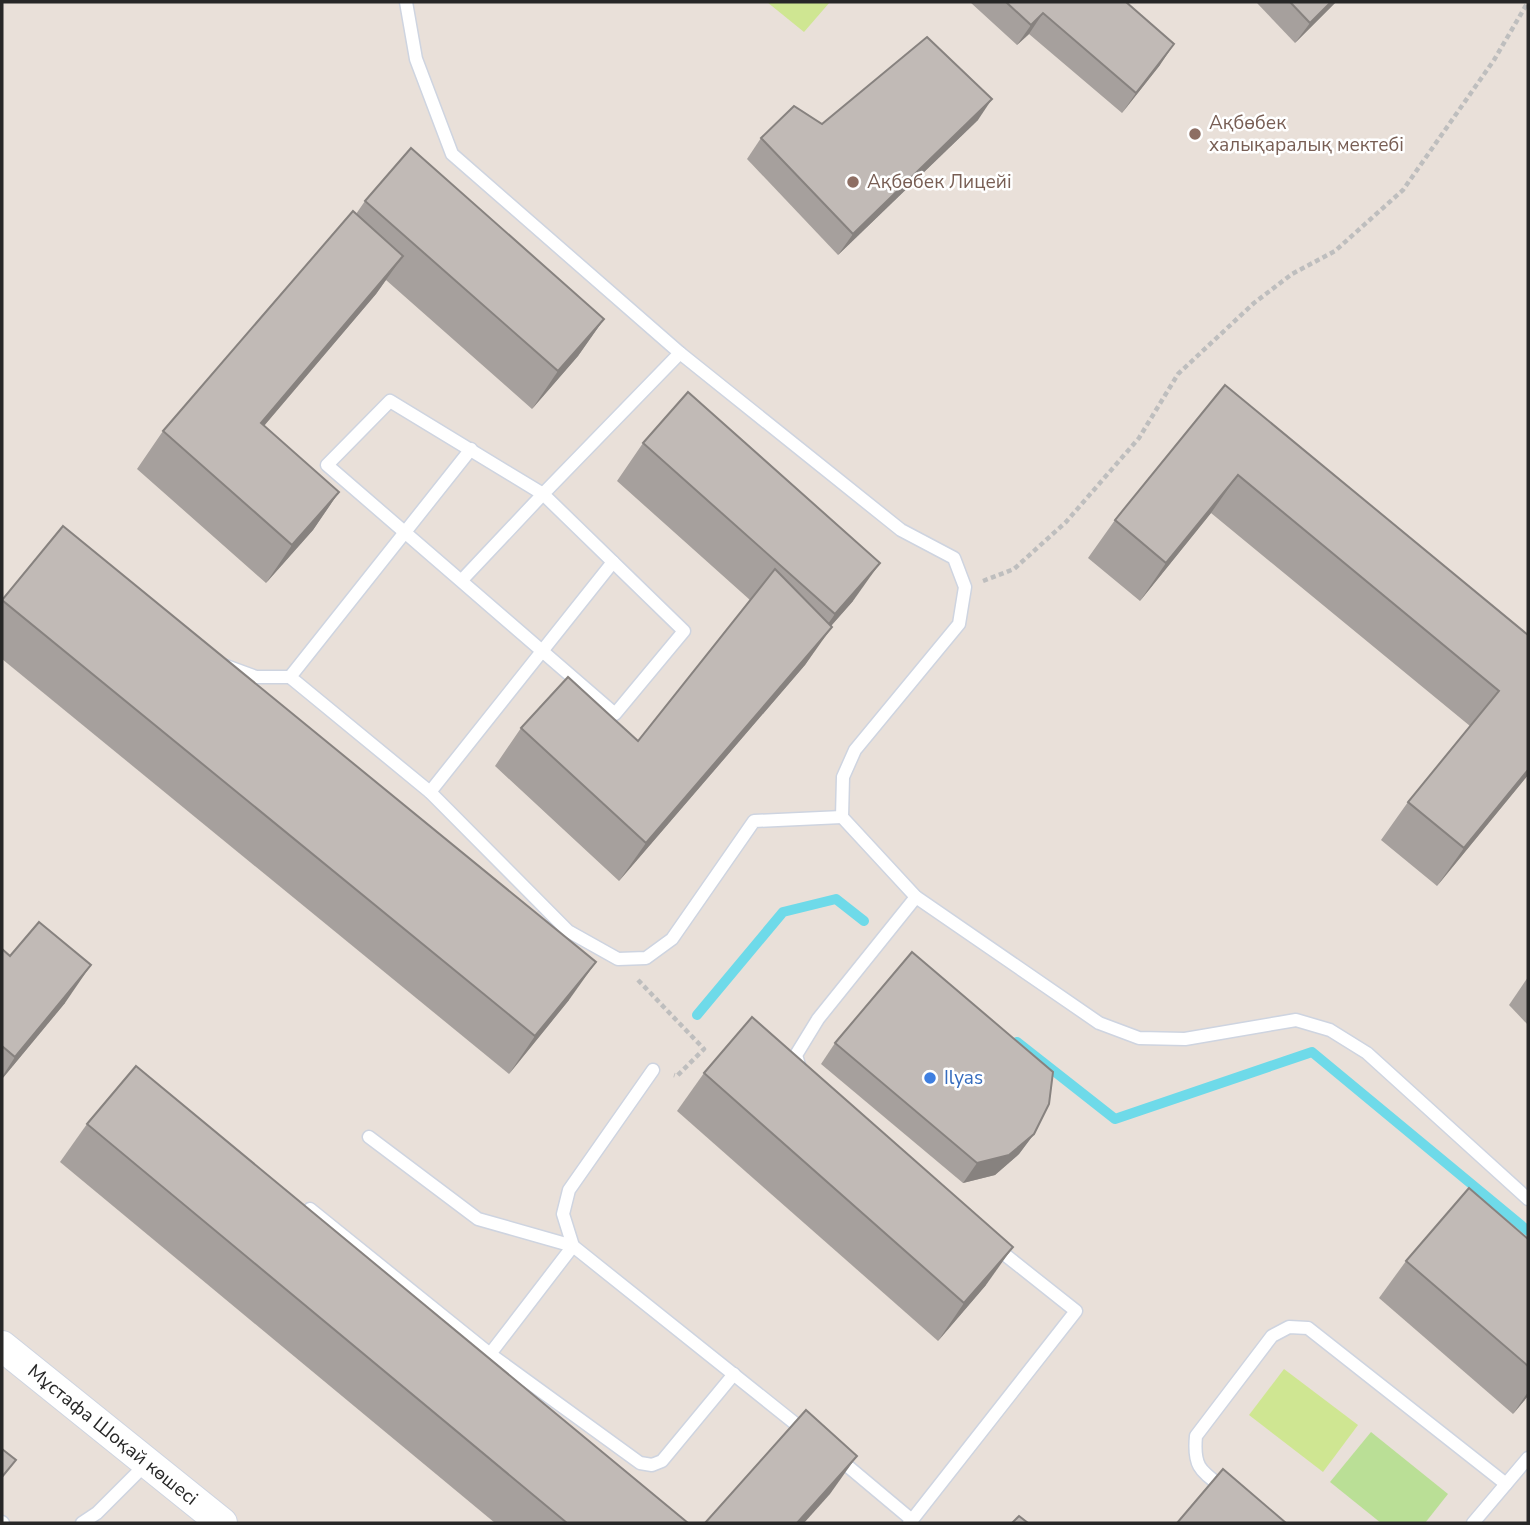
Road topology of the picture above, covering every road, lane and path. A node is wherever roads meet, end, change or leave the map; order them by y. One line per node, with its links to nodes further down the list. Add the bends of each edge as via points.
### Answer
1 (406, 2): 3 (lane, via 416,59 452,154)
2 (1528, 2): 9 (path, via 1494,60 1404,190 1335,251 1292,274 1254,303 1178,374 1139,438 1066,522 1023,562)
3 (680, 353): 5 (lane); 9 (lane, via 901,530 954,558)
4 (471, 449): 5 (lane); 6 (lane); 6 (lane, via 390,401 327,465)
5 (543, 494): 7 (lane); 8 (lane)
6 (406, 534): 8 (lane); 12 (lane)
7 (613, 562): 10 (lane); 10 (lane, via 684,631 615,715)
8 (461, 581): 10 (lane)
9 (965, 587): 14 (lane, via 959,624 855,750 844,777)
10 (541, 650): 13 (lane)
11 (213, 661): 12 (lane, via 256,677)
12 (290, 677): 13 (lane)
13 (430, 792): 16 (lane, via 568,931)
14 (842, 817): 15 (lane); 16 (lane, via 754,821 672,939 646,958)
15 (916, 897): 18 (lane, via 818,1018 796,1055); 20 (lane, via 1099,1023 1139,1038 1185,1039 1296,1020 1330,1030 1367,1052)
16 (618, 959): 17 (path, via 704,1049 677,1076)
17 (653, 1070): 23 (lane, via 569,1190 563,1214)
18 (807, 1089)
19 (369, 1137): 23 (lane, via 478,1219)
20 (1528, 1199)
21 (310, 1209): 25 (lane)
22 (988, 1242): 31 (lane, via 1076,1311)
23 (573, 1246): 25 (lane); 26 (lane)
24 (2, 1346): 28 (street, Мұстафа Шоқай көшесі)
25 (490, 1354): 26 (lane, via 640,1463 652,1465 662,1461)
26 (734, 1374): 31 (lane)
27 (1528, 1458): 29 (lane)
28 (147, 1462): 32 (lane); 33 (street, Мұстафа Шоқай көшесі)
29 (1506, 1484): 30 (lane, via 1308,1328 1289,1327 1272,1336 1196,1436 1194,1454 1200,1470); 34 (lane)
30 (1241, 1500)
31 (911, 1521)
32 (82, 1523)
33 (222, 1523)
34 (1474, 1523)

